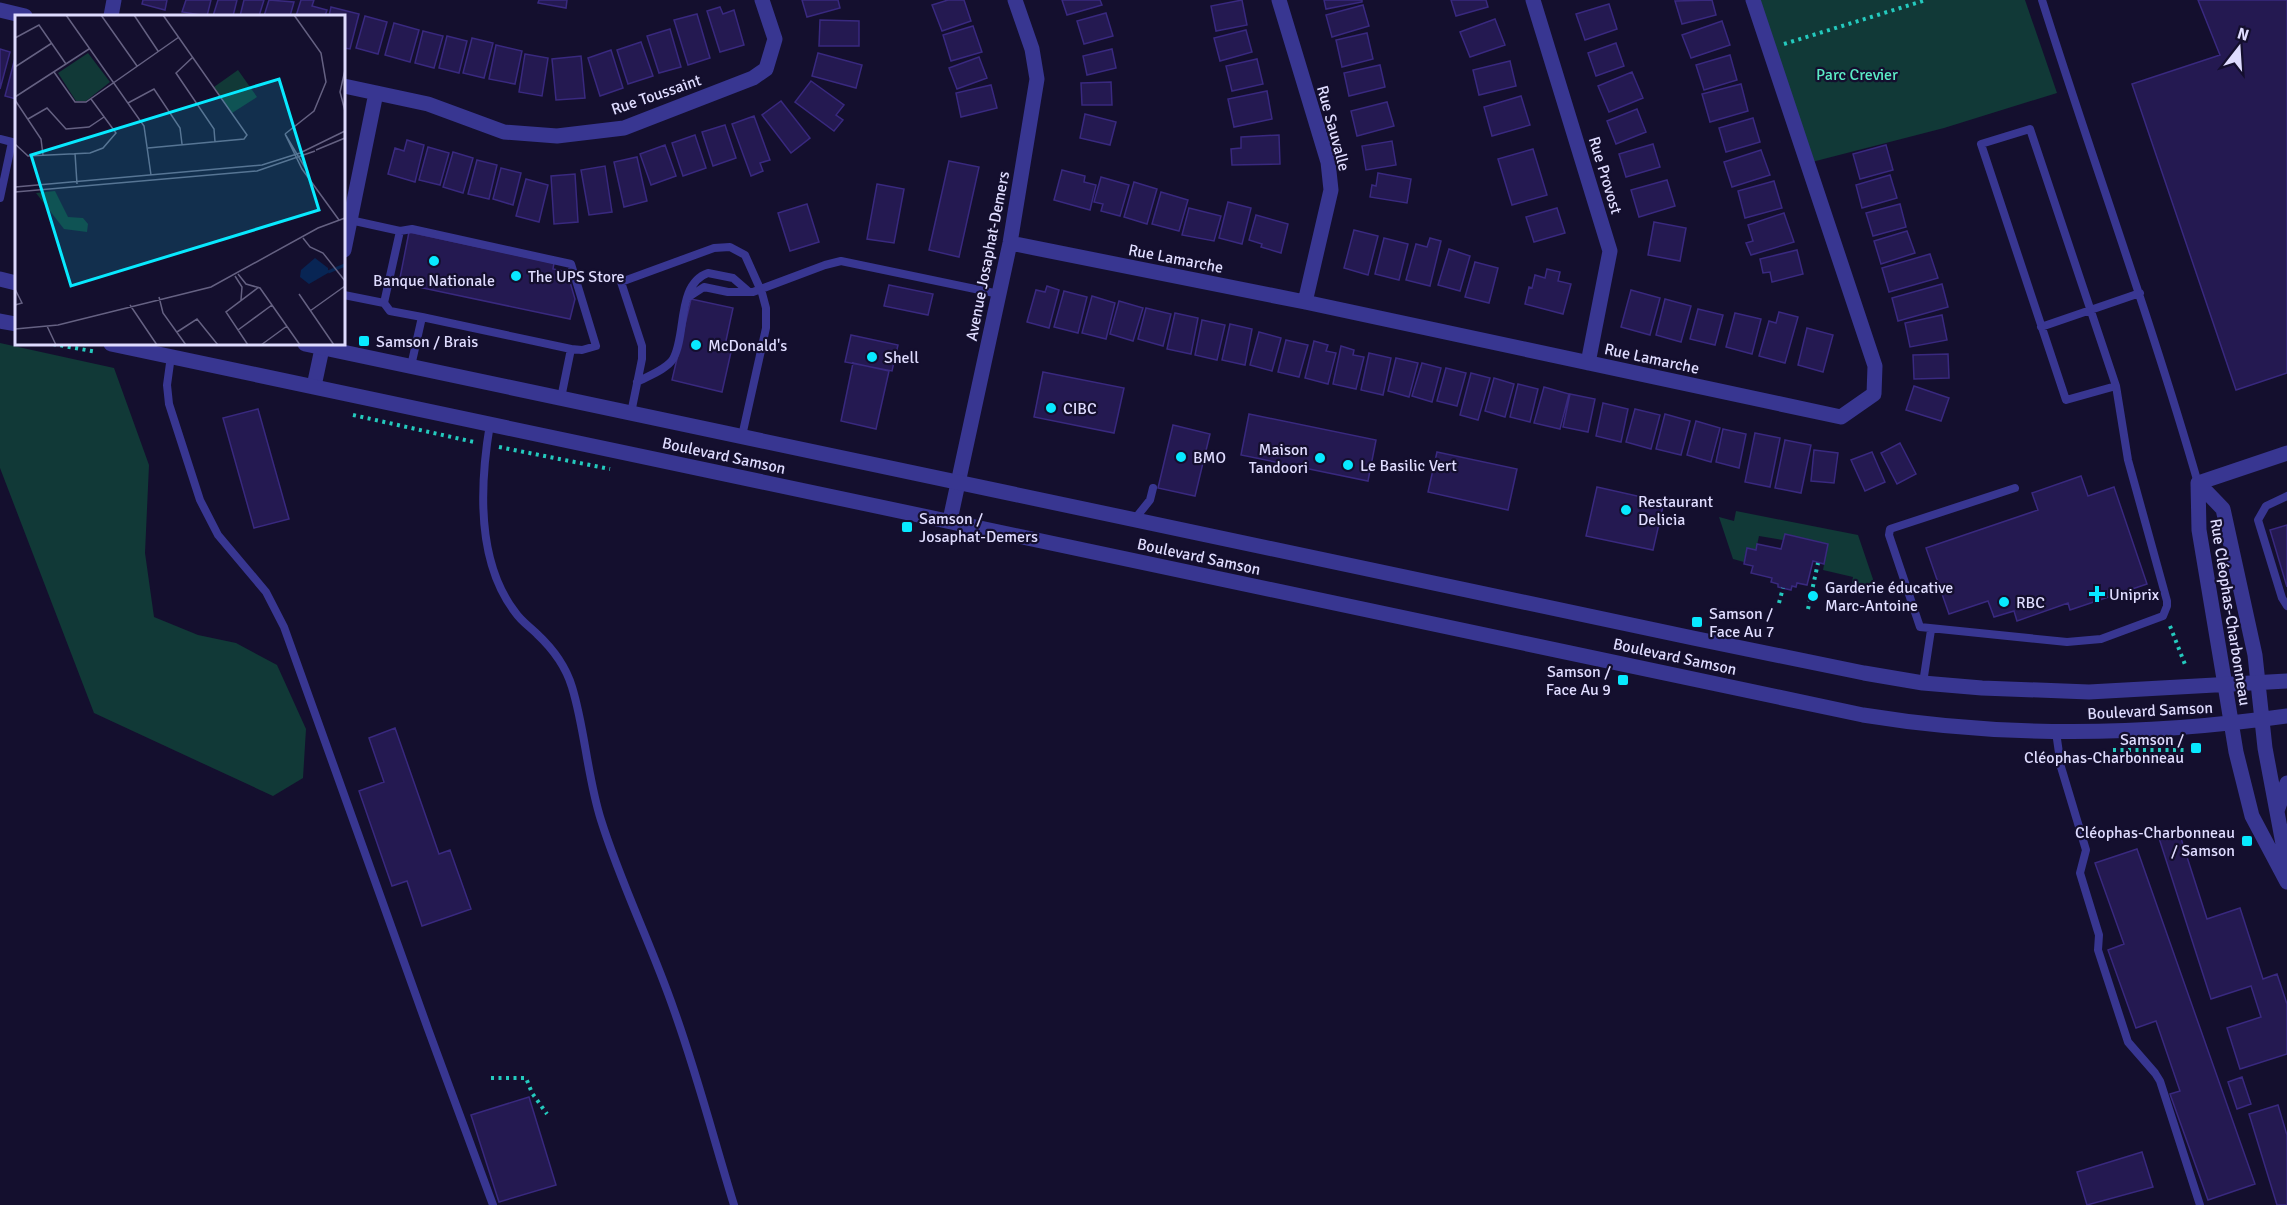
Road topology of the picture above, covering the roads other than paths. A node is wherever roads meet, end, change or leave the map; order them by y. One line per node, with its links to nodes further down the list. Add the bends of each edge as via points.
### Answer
1 (114, 0): 10 (street)
2 (762, 0): 12 (street, Rue Toussaint, via 775,39 765,69 753,78 624,128 557,136 504,132 428,104)
3 (1015, 0): 17 (street, Avenue Josaphat-Demers, via 1032,49 1037,79)
4 (1279, 0): 27 (street, Rue Sauvalle, via 1328,162 1331,190)
5 (1533, 0): 38 (street, Rue Provost, via 1610,251)
6 (1753, 0): 38 (street, Rue Lamarche, via 1875,366 1874,394 1841,417)
7 (2042, 0): 23 (lane)
8 (0, 10): 9 (street)
9 (21, 15)
10 (111, 15)
11 (345, 86): 12 (street, Rue Toussaint)
12 (376, 93): 15 (street)
13 (0, 139): 14 (lane, via 12,142)
14 (0, 198)
15 (350, 220): 16 (lane); 18 (street)
16 (400, 231): 28 (lane); 36 (lane, via 412,229 571,264 596,346)
17 (1010, 243): 24 (street, Avenue Josaphat-Demers); 27 (street, Rue Lamarche)
18 (345, 245)
19 (0, 279): 20 (street)
20 (15, 283)
21 (761, 290): 22 (lane); 24 (lane, via 841,261); 40 (lane, via 745,255 725,246 621,282 642,346); 46 (lane, via 766,328)
22 (748, 291): 26 (lane, via 704,287); 26 (lane, via 733,278 708,273 698,278)
23 (2140, 293): 29 (lane); 49 (lane)
24 (999, 294): 48 (street, Avenue Josaphat-Demers)
25 (345, 295): 28 (lane)
26 (687, 298): 40 (lane, via 674,357)
27 (1305, 302): 38 (street, Rue Lamarche)
28 (384, 303): 30 (lane, via 390,310)
29 (2091, 311): 33 (lane); 33 (lane, via 2030,129 1981,144); 42 (lane)
30 (422, 317): 36 (lane); 39 (lane)
31 (0, 321): 32 (street)
32 (15, 324)
33 (2041, 327): 42 (lane, via 2066,400)
34 (116, 345): 37 (street, Boulevard Samson)
35 (322, 345): 39 (street, Boulevard Samson); 41 (street)
36 (571, 349): 43 (lane)
37 (171, 356): 41 (street, Boulevard Samson); 69 (lane, via 169,404 200,500 218,535 266,592 284,627)
38 (1588, 363)
39 (411, 366): 43 (street, Boulevard Samson)
40 (637, 382): 44 (lane)
41 (314, 386): 45 (street, Boulevard Samson)
42 (2116, 386): 56 (lane, via 2128,460 2167,601 2163,616 2086,641)
43 (561, 398): 44 (street, Boulevard Samson)
44 (631, 412): 46 (street, Boulevard Samson)
45 (490, 424): 53 (street, Boulevard Samson); 70 (lane, via 482,491 495,571 514,612 552,651 568,676 600,819 674,1010)
46 (742, 436): 48 (street, Boulevard Samson)
47 (2287, 453): 49 (street)
48 (958, 482): 53 (street, Avenue Josaphat-Demers); 54 (street, Boulevard Samson)
49 (2198, 483): 59 (street, Rue Cléophas-Charbonneau, via 2223,509); 60 (street, Rue Cléophas-Charbonneau, via 2199,530)
50 (1153, 488): 54 (lane, via 1150,500)
51 (2015, 488): 56 (lane, via 1890,529 1920,627)
52 (2287, 496): 55 (lane, via 2266,506 2258,520)
53 (950, 520): 64 (street, Boulevard Samson, via 1854,714 1929,724)
54 (1134, 520): 58 (street, Boulevard Samson)
55 (2287, 606)
56 (1931, 630): 58 (lane)
57 (2287, 681): 59 (street, Boulevard Samson)
58 (1923, 683): 60 (street, Boulevard Samson, via 2066,692)
59 (2258, 683): 60 (street, Boulevard Samson); 62 (street, Rue Cléophas-Charbonneau)
60 (2225, 685): 63 (street, Rue Cléophas-Charbonneau)
61 (2287, 716): 62 (street, Boulevard Samson)
62 (2262, 719): 63 (street, Boulevard Samson); 66 (street, Rue Cléophas-Charbonneau)
63 (2231, 723): 64 (street, Boulevard Samson, via 2135,732); 68 (street, Rue Cléophas-Charbonneau, via 2252,816)
64 (2056, 732): 71 (lane, via 2061,767 2086,850 2080,873 2099,935 2098,950 2128,1042 2160,1081)
65 (2287, 783): 66 (street)
66 (2277, 811): 67 (street, Rue Cléophas-Charbonneau)
67 (2287, 865)
68 (2287, 882)
69 (493, 1205)
70 (734, 1205)
71 (2200, 1205)

